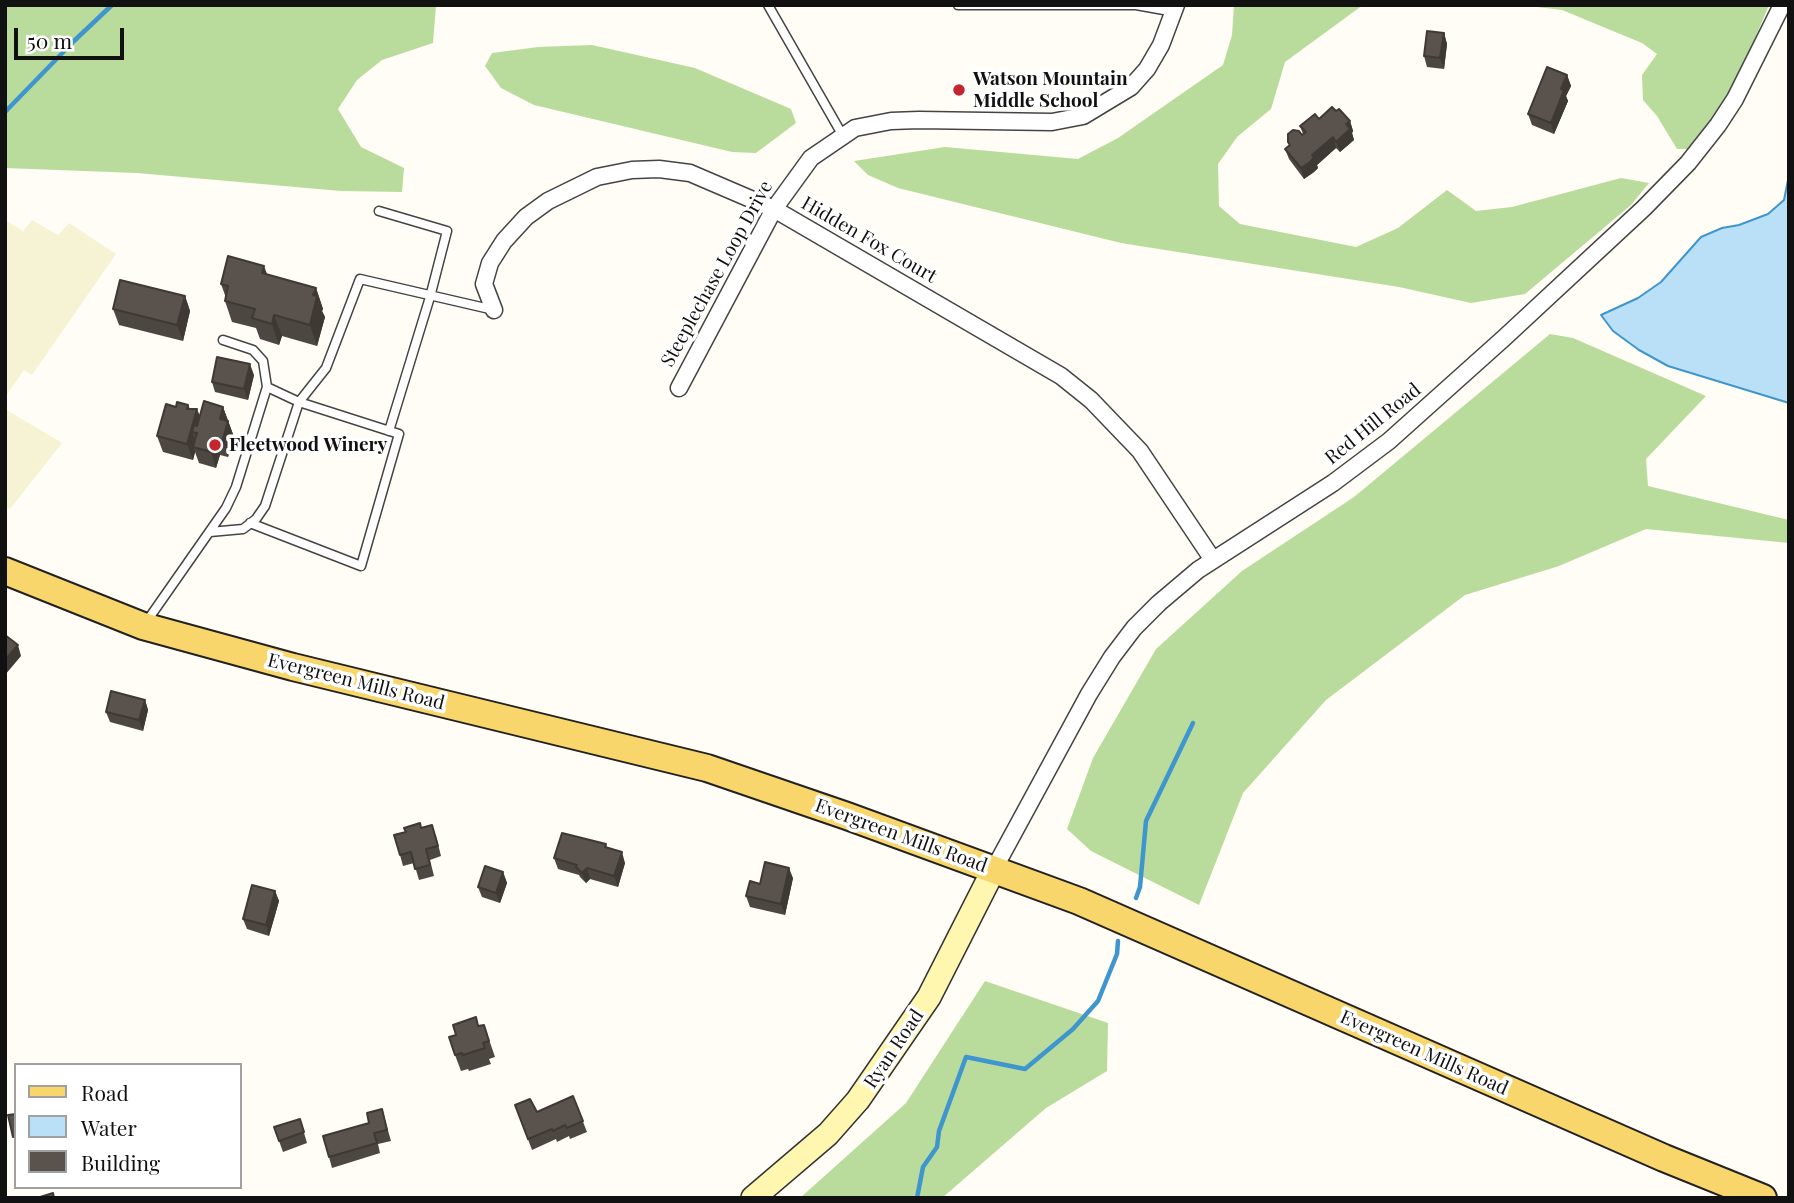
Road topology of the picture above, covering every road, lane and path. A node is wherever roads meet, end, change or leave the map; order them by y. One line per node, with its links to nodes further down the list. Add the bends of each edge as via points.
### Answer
1 (768, 5): 6 (lane)
2 (958, 5): 3 (lane)
3 (1136, 5): 5 (lane)
4 (1782, 5): 18 (street, Red Hill Road, via 1735,99 1657,196 1389,441)
5 (1176, 9): 6 (street, Steeplechase Loop Drive, via 1147,69 1131,87 1083,116 1052,122 891,121 855,128)
6 (843, 136): 7 (street, Steeplechase Loop Drive, via 811,158)
7 (774, 209): 10 (street, Hidden Fox Court, via 690,173 632,170 597,177 548,201 504,240 484,284); 13 (street, Steeplechase Loop Drive); 18 (street, Hidden Fox Court, via 1061,376 1140,451)
8 (379, 211): 9 (lane, via 447,231)
9 (430, 297): 10 (lane); 14 (lane, via 360,279 326,368); 15 (lane)
10 (494, 310)
11 (223, 340): 12 (lane, via 253,350 263,361)
12 (267, 387): 14 (lane); 17 (lane, via 236,487)
13 (679, 388)
14 (299, 402): 15 (lane); 16 (lane, via 265,506)
15 (389, 431): 16 (lane, via 399,434 361,566)
16 (250, 523): 17 (lane, via 243,529)
17 (210, 532): 20 (lane)
18 (1213, 560): 21 (street, Red Hill Road, via 1159,603 1112,657)
19 (5, 571): 20 (main road, Evergreen Mills Road)
20 (143, 626): 21 (main road, Evergreen Mills Road, via 707,768)
21 (994, 869): 22 (main road, Ryan Road, via 929,996 858,1100 828,1134); 23 (main road, Evergreen Mills Road, via 1123,920)
22 (754, 1198)
23 (1763, 1198)

